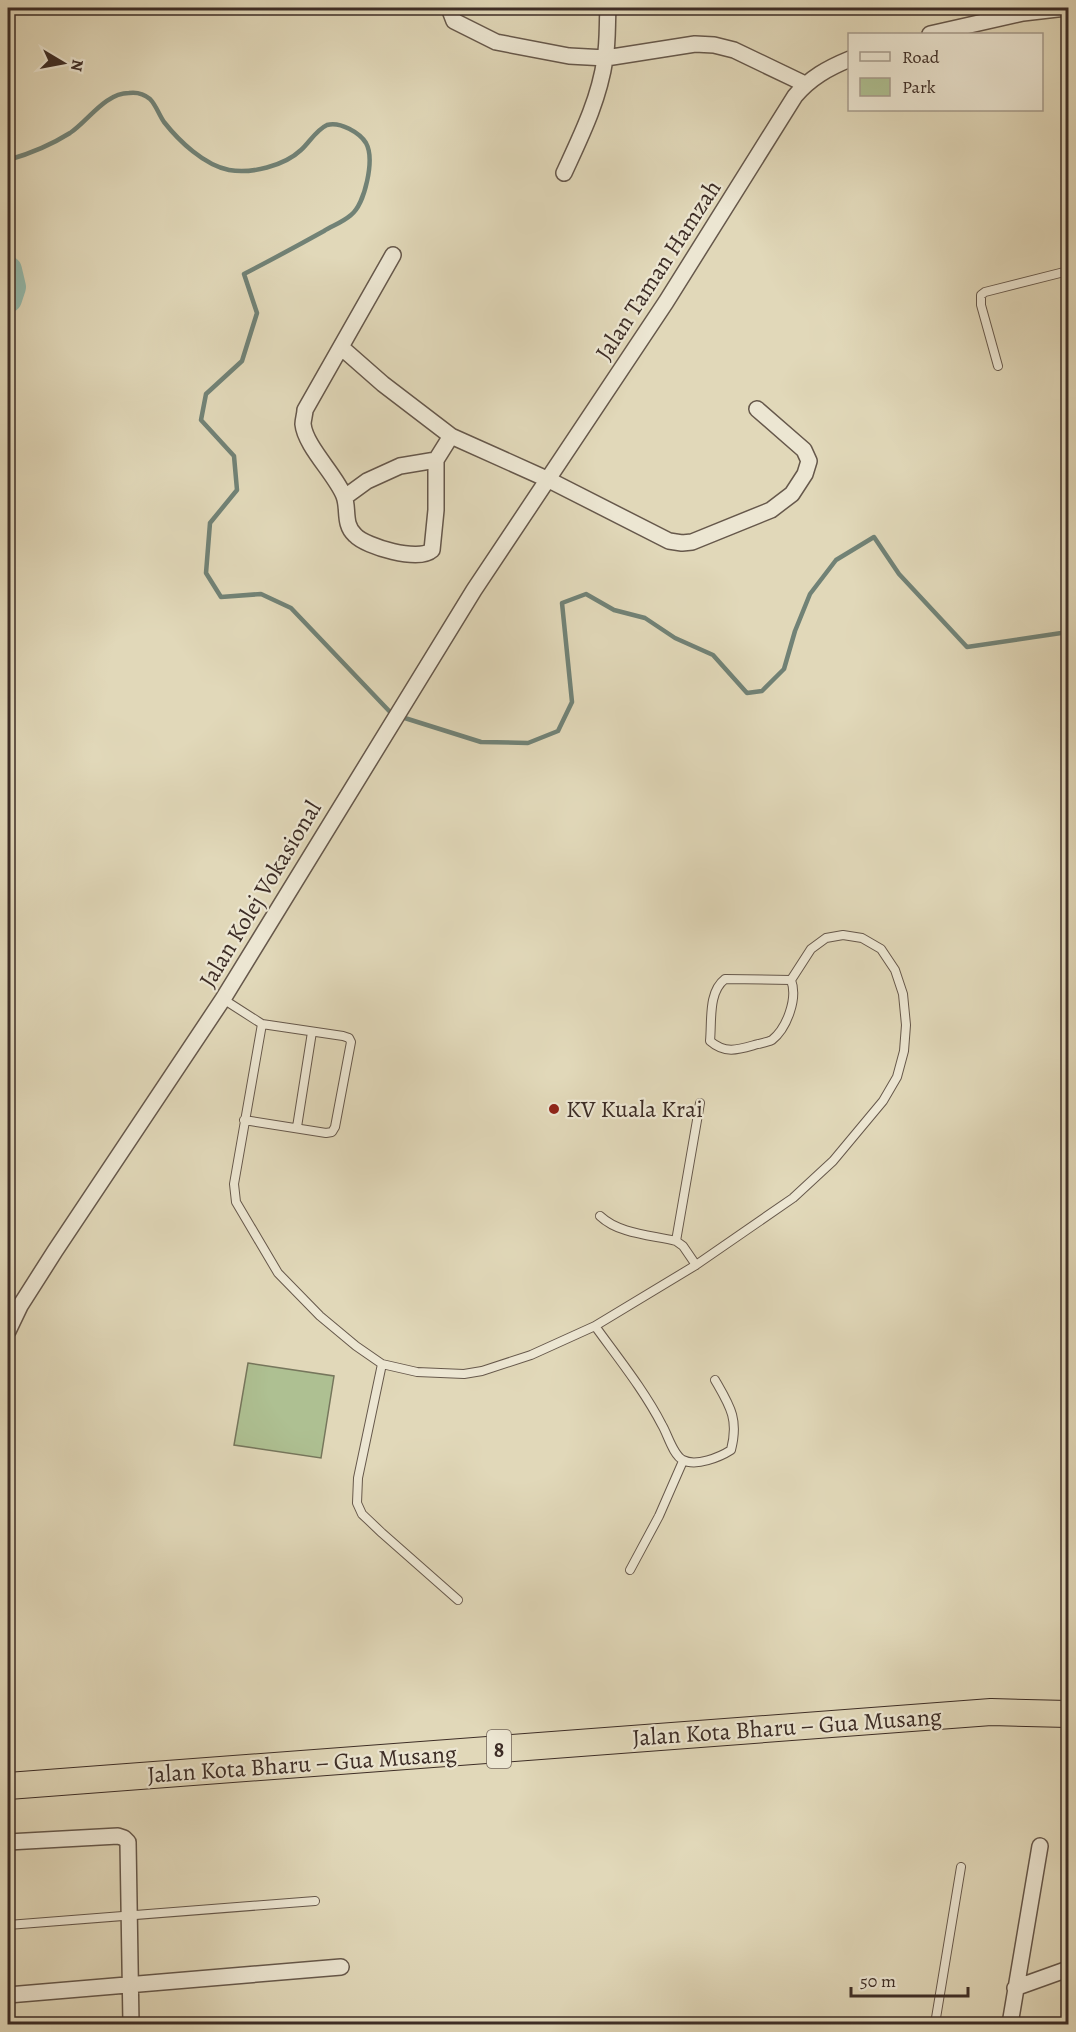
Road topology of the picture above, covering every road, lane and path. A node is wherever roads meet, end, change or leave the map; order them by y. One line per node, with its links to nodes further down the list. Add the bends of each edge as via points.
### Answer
1 (449, 8): 5 (street, via 454,21 496,42 569,56)
2 (608, 8): 5 (street)
3 (1066, 8): 4 (street, via 1023,12)
4 (934, 33)
5 (606, 58): 7 (street, via 695,44 714,45 734,50); 8 (street, via 588,123)
6 (848, 59): 7 (street)
7 (805, 84): 16 (street, Jalan Taman Hamzah)
8 (564, 173)
9 (393, 255): 11 (street)
10 (1068, 272): 12 (lane, via 981,295)
11 (342, 348): 14 (street); 17 (street, via 305,410 303,424)
12 (998, 366)
13 (758, 409): 16 (street, via 804,450 809,461 805,474 792,494 771,510 692,542 669,541)
14 (451, 436): 15 (street); 16 (street)
15 (436, 460): 17 (street, via 400,466 367,481); 17 (street, via 434,544 428,553 414,555 365,543 352,533 346,518)
16 (549, 480): 19 (street, Jalan Kolej Vokasional, via 468,600)
17 (345, 497)
18 (791, 980): 18 (lane, via 725,979 718,984 713,995 710,1041 718,1048 734,1051 771,1040 784,1024 793,1001); 27 (lane, via 811,949 826,938 843,935 862,939 881,950 895,970 903,994 906,1025 897,1077 883,1101 833,1161 793,1198)
19 (223, 999): 20 (lane); 28 (street, Jalan Kolej Vokasional)
20 (262, 1024): 21 (lane); 23 (lane)
21 (312, 1032): 24 (lane); 24 (lane, via 343,1036 351,1042 335,1128 326,1133)
22 (700, 1103): 26 (lane)
23 (244, 1120): 24 (lane); 31 (lane, via 234,1184 236,1202 245,1219 278,1273 320,1316)
24 (297, 1127)
25 (600, 1216): 26 (lane, via 620,1229)
26 (676, 1241): 27 (lane)
27 (696, 1265): 29 (lane)
28 (14, 1304): 30 (street, Jalan Kolej Vokasional)
29 (595, 1326): 31 (lane, via 531,1355 482,1371 417,1372); 33 (lane, via 650,1403)
30 (8, 1331)
31 (382, 1364): 35 (lane, via 358,1478 357,1503 362,1514)
32 (715, 1380): 33 (lane, via 732,1409 731,1450 696,1462)
33 (683, 1461): 34 (lane)
34 (630, 1570)
35 (458, 1600)
36 (1068, 1696): 37 (highway, Jalan Kota Bharu – Gua Musang / 8)
37 (991, 1712): 38 (highway, Jalan Kota Bharu – Gua Musang / 8); 39 (highway, Jalan Kota Bharu – Gua Musang / 8)
38 (1068, 1714)
39 (8, 1786)
40 (8, 1842): 44 (street, via 124,1838 129,1849)
41 (1040, 1846): 49 (street)
42 (962, 1867): 52 (lane)
43 (315, 1901): 44 (lane)
44 (131, 1916): 45 (lane); 48 (street)
45 (8, 1924)
46 (341, 1967): 48 (street)
47 (1068, 1969): 49 (street)
48 (132, 1984): 50 (street); 51 (street)
49 (1015, 1988): 53 (street)
50 (8, 1995)
51 (131, 2025)
52 (935, 2025)
53 (1010, 2025)

